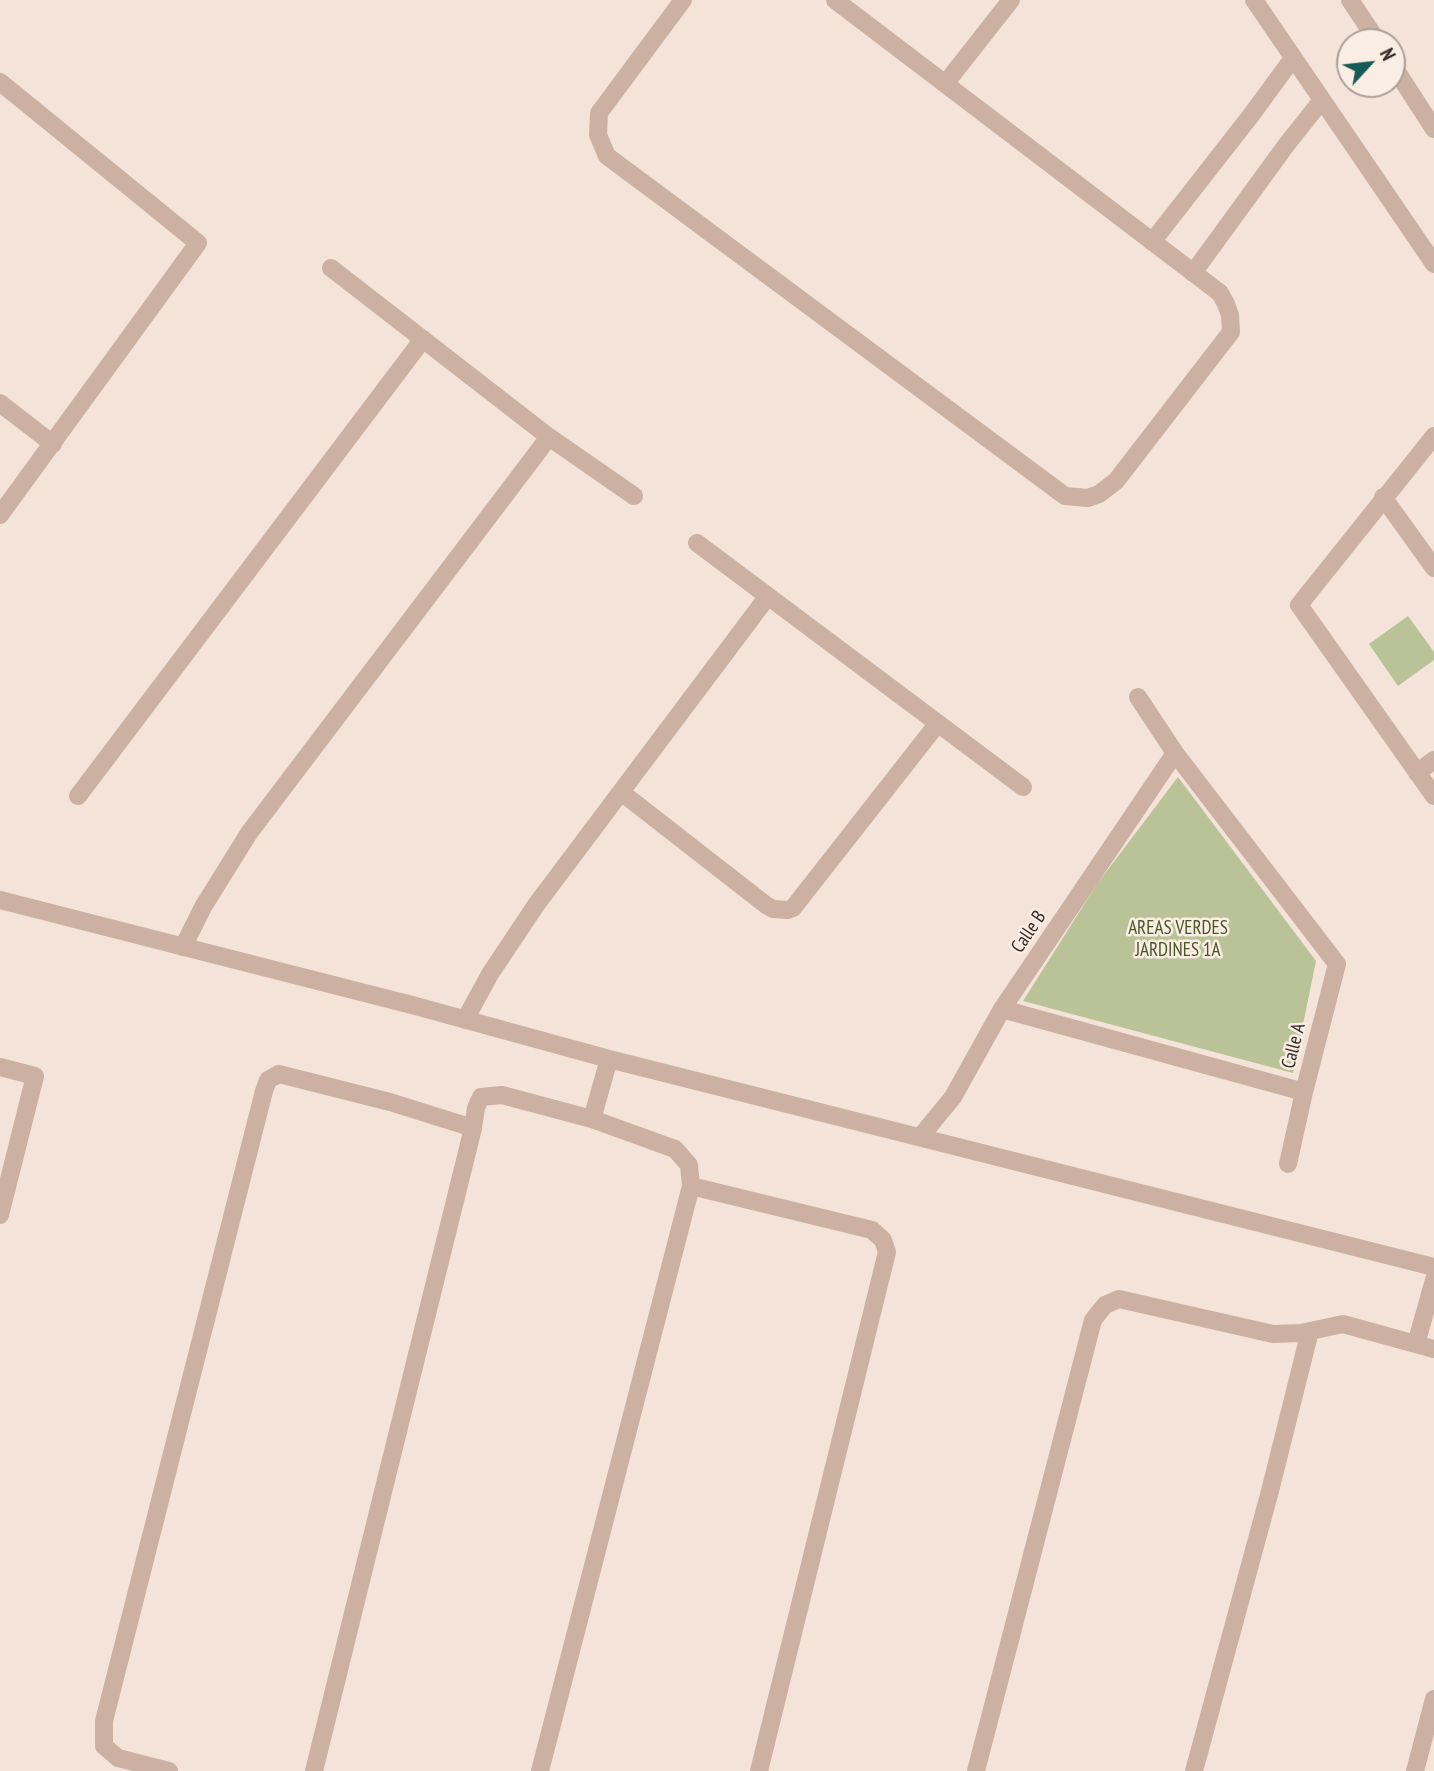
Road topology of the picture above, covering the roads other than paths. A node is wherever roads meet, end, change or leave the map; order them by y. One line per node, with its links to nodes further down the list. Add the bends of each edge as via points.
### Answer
1 (683, 0): 16 (street, via 599,113 598,135 607,156 1065,496 1088,498 1109,489 1231,332 1230,315 1220,293)
2 (835, 0): 9 (street)
3 (1011, 0): 9 (street)
4 (1254, 0): 7 (street)
5 (1350, 0): 6 (street)
6 (1369, 28)
7 (1293, 58): 11 (street); 13 (street)
8 (0, 82): 21 (street, via 198,243)
9 (945, 84): 13 (street)
10 (1406, 86): 12 (street)
11 (1322, 100): 14 (street); 16 (street)
12 (1434, 129)
13 (1152, 242): 16 (street)
14 (1434, 264)
15 (331, 268): 17 (street)
16 (1193, 273)
17 (423, 339): 20 (street); 35 (street)
18 (0, 403): 21 (street)
19 (1434, 436): 23 (street)
20 (549, 437): 22 (street); 38 (street, via 249,833)
21 (53, 444): 24 (street)
22 (634, 496)
23 (1383, 497): 26 (street); 32 (street, via 1300,605)
24 (0, 515)
25 (697, 543): 27 (street)
26 (1434, 568)
27 (768, 596): 29 (street); 34 (street)
28 (1138, 697): 30 (street)
29 (938, 723): 33 (street); 34 (street, via 788,910 766,905)
30 (1175, 753): 39 (street, Calle B); 43 (street, Calle A, via 1337,964)
31 (1434, 760): 32 (street)
32 (1417, 773): 36 (street)
33 (1023, 787)
34 (621, 792): 40 (street, via 537,905)
35 (78, 796)
36 (1434, 796)
37 (0, 900): 38 (street)
38 (183, 947): 40 (street)
39 (1002, 1009): 43 (street, Calle A); 46 (street, Calle B, via 953,1097)
40 (465, 1020): 41 (street)
41 (609, 1059): 44 (street); 46 (street)
42 (0, 1067): 49 (street, via 35,1076)
43 (1304, 1092): 47 (street)
44 (592, 1119): 45 (street, via 502,1095 481,1097); 48 (street, via 675,1149 689,1165)
45 (473, 1128): 55 (street, via 279,1074 268,1080 104,1721 104,1746 118,1758); 56 (street)
46 (921, 1136): 50 (street)
47 (1288, 1164)
48 (691, 1186): 57 (street); 58 (street, via 872,1230 887,1252)
49 (0, 1215)
50 (1434, 1267)
51 (1434, 1280): 53 (street)
52 (1310, 1331): 53 (street, via 1343,1324); 59 (street, via 1273,1334 1119,1299 1098,1311); 60 (street)
53 (1425, 1347)
54 (1434, 1699): 61 (street)
55 (169, 1771)
56 (314, 1771)
57 (540, 1771)
58 (759, 1771)
59 (976, 1771)
60 (1194, 1771)
61 (1415, 1771)

